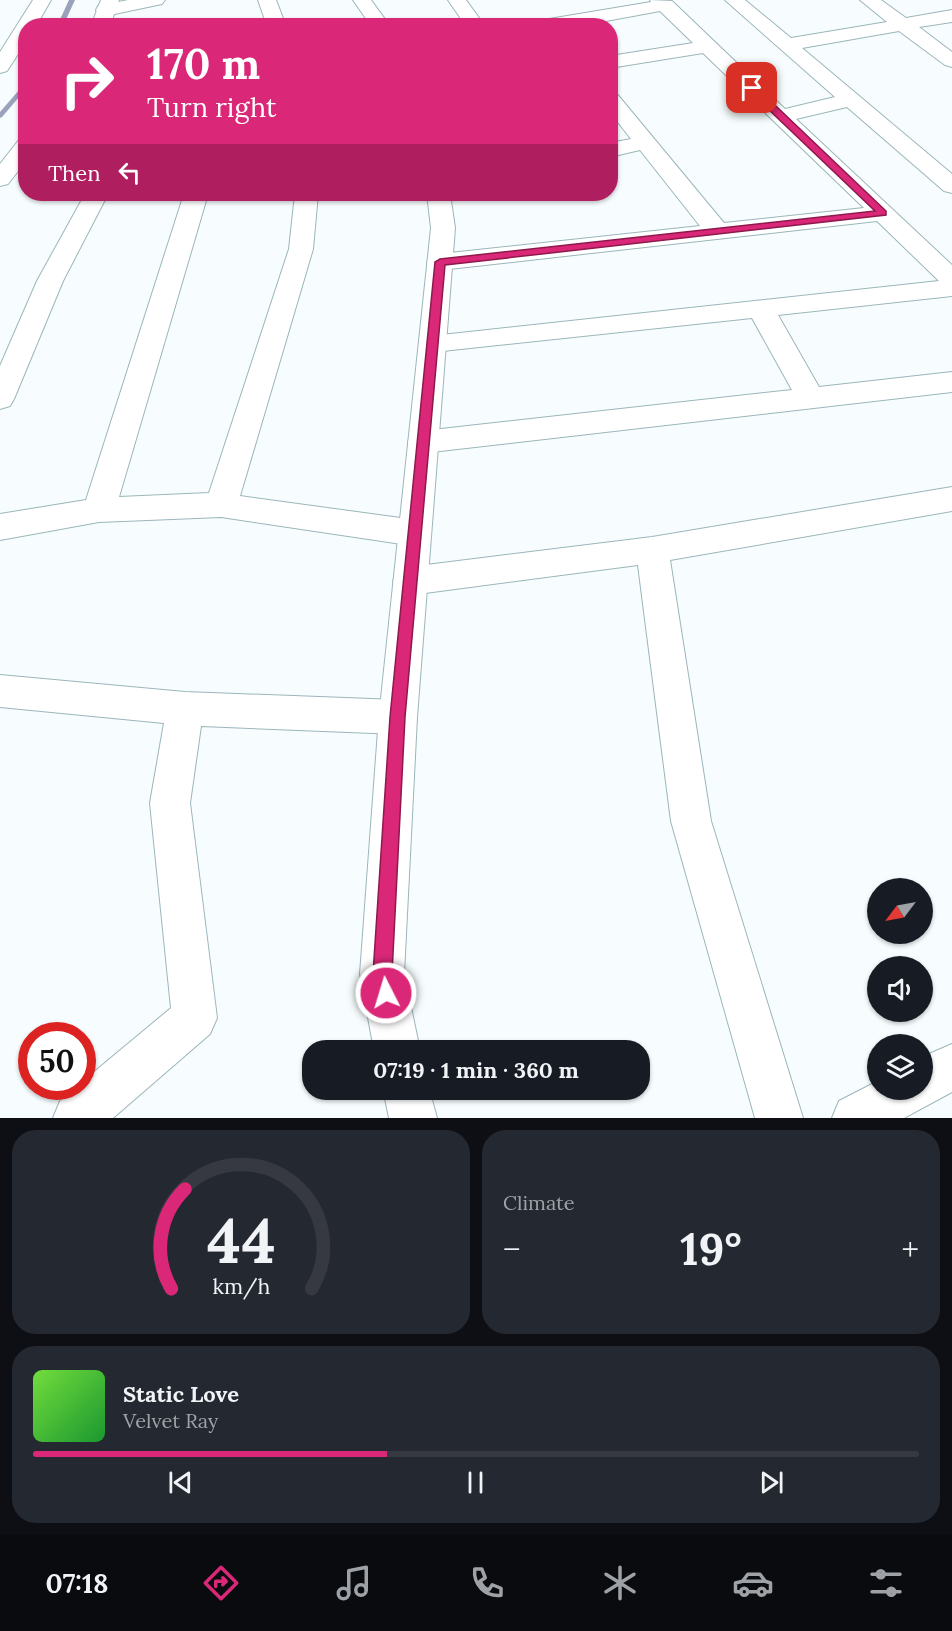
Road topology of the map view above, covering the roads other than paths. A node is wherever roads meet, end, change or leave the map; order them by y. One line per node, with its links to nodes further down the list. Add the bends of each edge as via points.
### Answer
1 (42, 0): 11 (street)
2 (267, 0): 12 (street)
3 (362, 0): 13 (street)
4 (457, 0): 14 (street)
5 (734, 0): 18 (street)
6 (869, 0): 16 (street)
7 (160, 1): 9 (street)
8 (662, 3): 15 (street); 19 (street)
9 (105, 12)
10 (952, 16): 16 (street)
11 (31, 18)
12 (274, 18)
13 (375, 18)
14 (470, 18)
15 (551, 18)
16 (903, 25): 18 (street); 21 (street)
17 (18, 39): 22 (street)
18 (786, 45): 23 (street)
19 (708, 46): 20 (street); 25 (street)
20 (618, 61)
21 (952, 61)
22 (0, 67)
23 (850, 100): 25 (street); 30 (street)
24 (618, 108): 26 (street)
25 (780, 116): 35 (street)
26 (646, 142): 27 (street); 36 (street)
27 (618, 148)
28 (18, 156): 29 (street)
29 (0, 179)
30 (952, 186)
31 (92, 201): 43 (street, via 50,281)
32 (194, 201): 48 (street)
33 (306, 201): 47 (street, via 301,249)
34 (440, 201): 37 (street, via 443,228)
35 (883, 213): 36 (street); 38 (street)
36 (718, 232): 37 (street)
37 (440, 262): 41 (street)
38 (952, 279)
39 (952, 288): 40 (street)
40 (761, 309): 41 (street); 44 (street)
41 (433, 343): 45 (street)
42 (952, 382): 44 (street)
43 (0, 399)
44 (811, 399): 45 (street)
45 (423, 442): 50 (street)
46 (952, 499): 51 (street)
47 (221, 505): 48 (street); 50 (street)
48 (99, 510): 49 (street)
49 (0, 527)
50 (415, 533): 52 (street)
51 (652, 550): 52 (street); 63 (street, via 691,821)
52 (410, 581): 55 (street)
53 (0, 691): 54 (street)
54 (185, 709): 55 (street); 61 (street, via 170,803 194,1018)
55 (398, 717): 56 (street, via 382,974)
56 (395, 1040)
57 (952, 1067): 58 (street)
58 (933, 1077)
59 (409, 1100): 62 (street)
60 (890, 1100): 64 (street)
61 (77, 1118)
62 (413, 1118)
63 (779, 1118)
64 (856, 1118)

